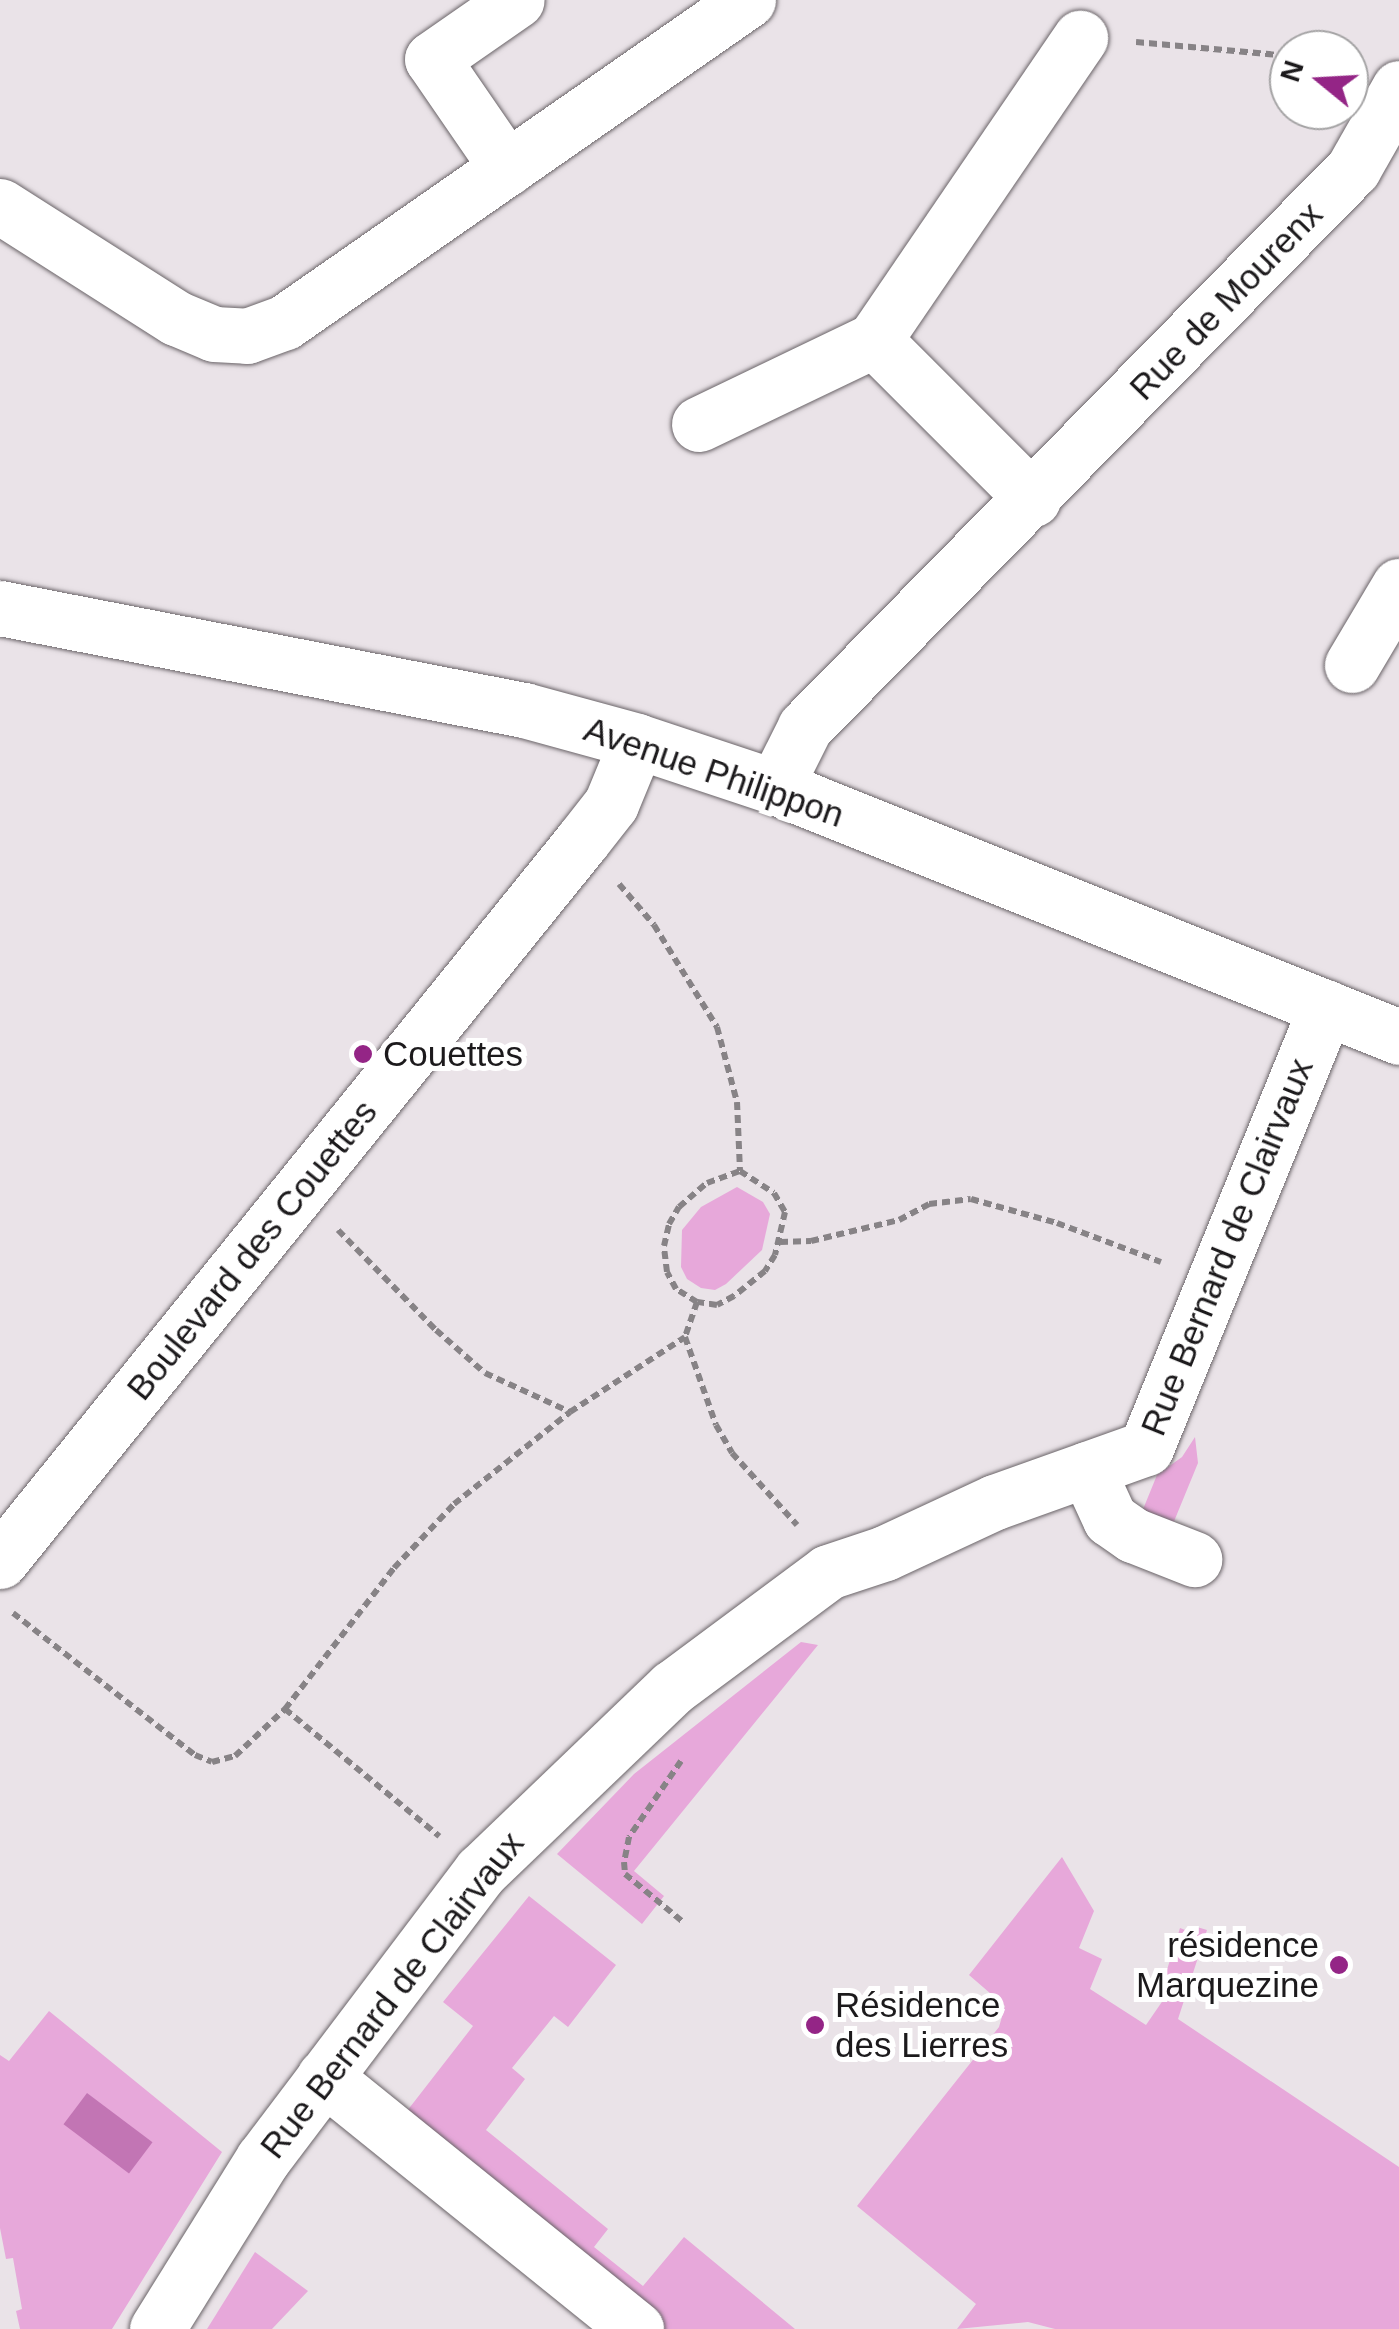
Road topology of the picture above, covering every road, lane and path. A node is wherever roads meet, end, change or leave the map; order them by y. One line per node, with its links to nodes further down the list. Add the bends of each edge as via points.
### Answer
1 (517, 0): 6 (street, via 432,59)
2 (748, 0): 6 (street)
3 (1080, 38): 4 (path); 8 (street)
4 (1269, 54)
5 (1399, 88): 10 (street, Rue de Mourenx, via 1353,169)
6 (506, 168): 7 (street, via 285,322 247,336 214,334 176,318)
7 (0, 206)
8 (874, 340): 9 (street); 10 (street)
9 (699, 424)
10 (1033, 499): 15 (street, Rue de Mourenx, via 805,727)
11 (1399, 586): 13 (street)
12 (0, 608): 14 (street, Avenue Philippon, via 524,710)
13 (1352, 665)
14 (637, 741): 15 (street, Avenue Philippon); 16 (street, Boulevard des Couettes, via 610,804)
15 (775, 787): 17 (street, Avenue Philippon)
16 (582, 841): 19 (path, via 654,925 717,1027 737,1102); 20 (street, Boulevard des Couettes)
17 (1326, 1008): 18 (street, Avenue Philippon); 22 (street, Rue Bernard de Clairvaux)
18 (1399, 1036)
19 (740, 1172): 21 (path, via 774,1192 786,1212); 23 (path, via 707,1184 669,1224 668,1272 676,1288)
20 (301, 1191): 25 (path, via 485,1373); 28 (street, Boulevard des Couettes)
21 (780, 1242): 22 (path, via 811,1242 900,1220 928,1204 970,1198); 23 (path, via 765,1271 734,1296 717,1305)
22 (1216, 1278): 26 (street, Rue Bernard de Clairvaux, via 1146,1448)
23 (697, 1302): 24 (path)
24 (686, 1337): 25 (path); 29 (path, via 703,1396 732,1453 784,1505)
25 (570, 1412): 32 (path, via 454,1504 394,1568)
26 (1087, 1469): 27 (street, via 1110,1519); 29 (street, Rue Bernard de Clairvaux)
27 (1194, 1560)
28 (0, 1561)
29 (828, 1572): 31 (street, Rue Bernard de Clairvaux)
30 (0, 1603): 32 (path, via 171,1739 212,1762 235,1756)
31 (672, 1688): 33 (street, Rue Bernard de Clairvaux); 34 (path, via 687,1744 661,1796 629,1838 624,1874)
32 (285, 1710): 33 (path)
33 (481, 1871): 35 (street, Rue Bernard de Clairvaux)
34 (683, 1922)
35 (324, 2077): 36 (street, Rue Bernard de Clairvaux, via 263,2158); 37 (street)
36 (157, 2329)
37 (636, 2329)

